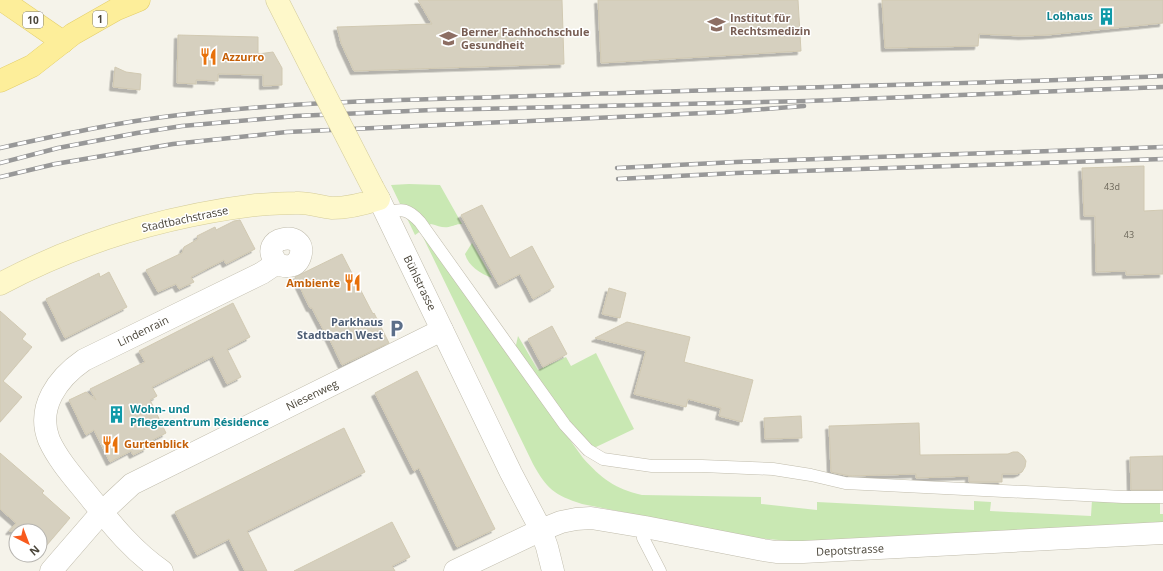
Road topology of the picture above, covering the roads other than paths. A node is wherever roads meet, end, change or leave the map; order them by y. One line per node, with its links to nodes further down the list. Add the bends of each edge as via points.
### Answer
1 (2, 0): 4 (main road, 10)
2 (139, 0): 4 (main road, 1, via 103,17)
3 (277, 0): 6 (main road, Bühlstrasse, bridge)
4 (63, 42): 5 (main road, 1, via 32,66)
5 (0, 81)
6 (380, 201): 8 (main road, Stadtbachstrasse, via 331,208 297,202 258,205 164,222 107,238 42,263); 9 (street, Bühlstrasse); 10 (lane, via 415,216 565,425 588,450 603,459 652,466 773,469 845,483)
7 (276, 263): 11 (street, Lindenrain, via 262,273 84,360 61,380 52,393 48,406 46,419 50,440 62,462)
8 (0, 284)
9 (442, 330): 11 (street, Niesenweg, via 132,484); 13 (street, Bühlstrasse)
10 (1163, 497)
11 (102, 512): 16 (street, Niesenweg); 17 (street, via 137,551)
12 (644, 527): 13 (street, Depotstrasse, via 591,518 561,522); 15 (street, Depotstrasse); 20 (lane, via 643,538)
13 (541, 530): 18 (street, Depotstrasse); 19 (street, Bühlstrasse)
14 (1163, 533): 15 (street, Depotstrasse, via 803,552)
15 (778, 562)
16 (51, 571)
17 (162, 571)
18 (455, 571)
19 (553, 571)
20 (660, 571)

